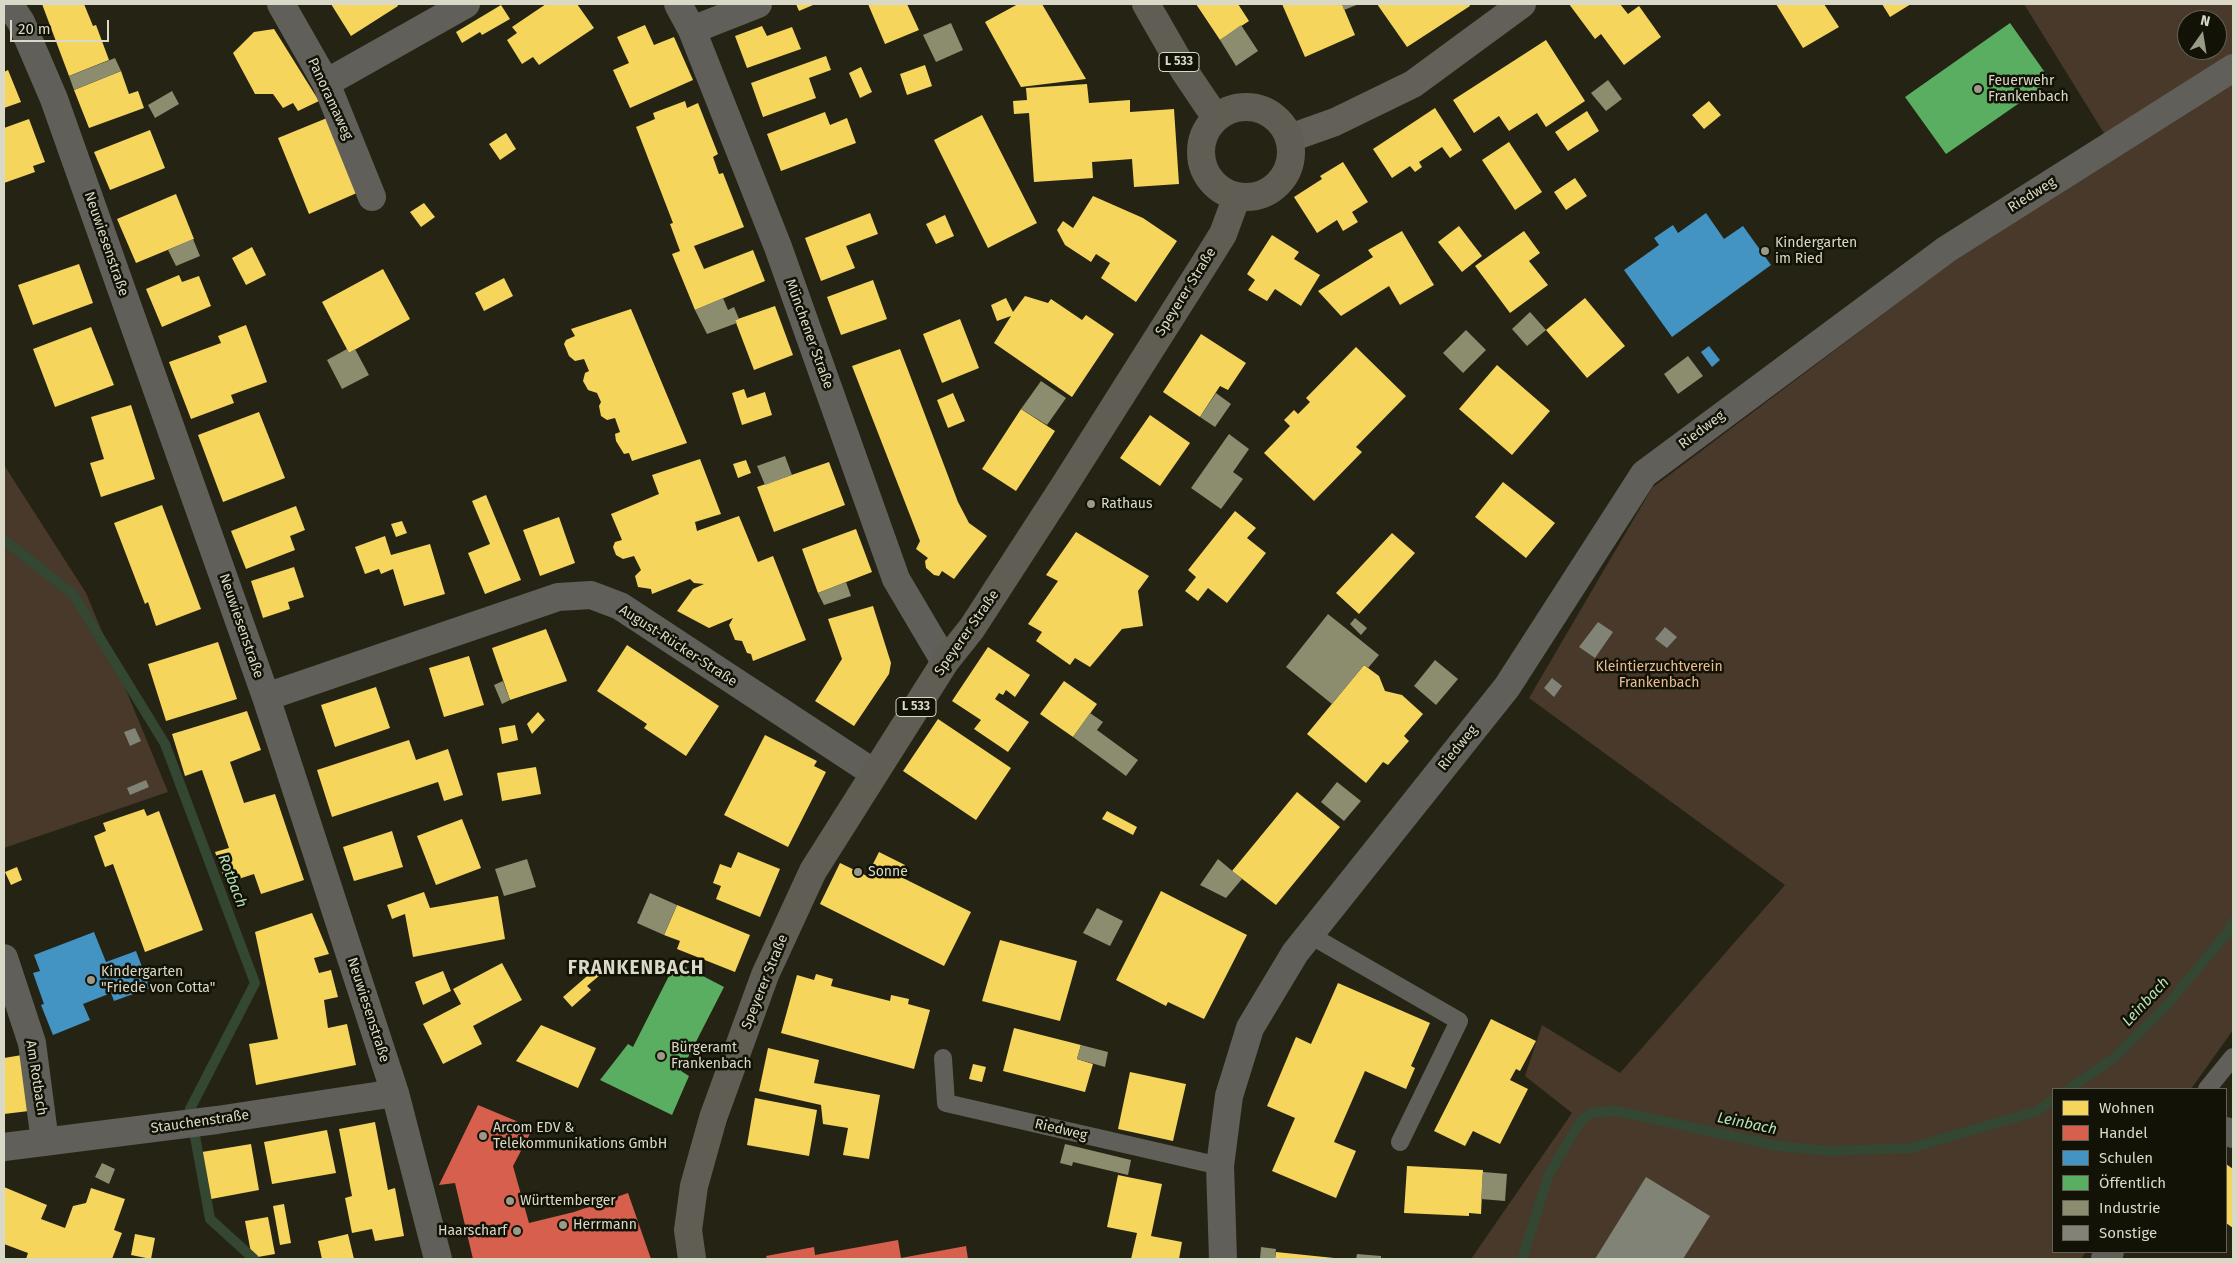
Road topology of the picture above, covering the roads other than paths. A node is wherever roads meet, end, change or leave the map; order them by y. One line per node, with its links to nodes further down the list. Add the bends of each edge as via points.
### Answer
1 (9, 4): 16 (street, Neuwiesenstraße, via 21,22 54,99)
2 (282, 4): 10 (street, Panoramaweg)
3 (466, 4): 10 (street)
4 (678, 4): 8 (street, Münchener Straße)
5 (758, 4): 8 (street)
6 (1146, 4): 11 (main road, L 533)
7 (1521, 4): 12 (main road, via 1413,84 1335,122)
8 (692, 30): 15 (street, Münchener Straße, via 778,247 896,579)
9 (2233, 68): 18 (street, Riedweg, via 1947,249 1644,474 1507,687)
10 (326, 83): 14 (street, Panoramaweg)
11 (1216, 118): 12 (main road, via 1229,109 1259,108 1273,115); 13 (main road, via 1204,133 1201,157 1205,172 1213,183)
12 (1290, 138): 13 (main road, via 1290,164 1281,180 1262,194)
13 (1237, 196): 15 (main road, Speyerer Straße / L 533, via 1219,241 972,628)
14 (372, 197)
15 (945, 662): 17 (main road, Speyerer Straße / L 533)
16 (266, 697): 17 (street, August-Rücker-Straße, via 558,597 591,595 620,606); 23 (street, Neuwiesenstraße)
17 (874, 773): 29 (main road, Speyerer Straße / L 533, via 813,871 766,975 713,1118 694,1186 688,1230)
18 (1310, 935): 25 (lane, via 1459,1021); 27 (street, Riedweg, via 1250,1028 1229,1096)
19 (4, 958): 24 (street, Am Rotbach, via 32,1043)
20 (2233, 1057): 22 (lane)
21 (943, 1058): 27 (lane, Riedweg, via 946,1103)
22 (2208, 1088)
23 (395, 1093): 24 (street, Stauchenstraße); 28 (street, Neuwiesenstraße)
24 (45, 1142): 26 (street, Stauchenstraße)
25 (1400, 1142)
26 (4, 1147)
27 (1220, 1166): 30 (street, Riedweg)
28 (438, 1259)
29 (692, 1259)
30 (1223, 1259)

